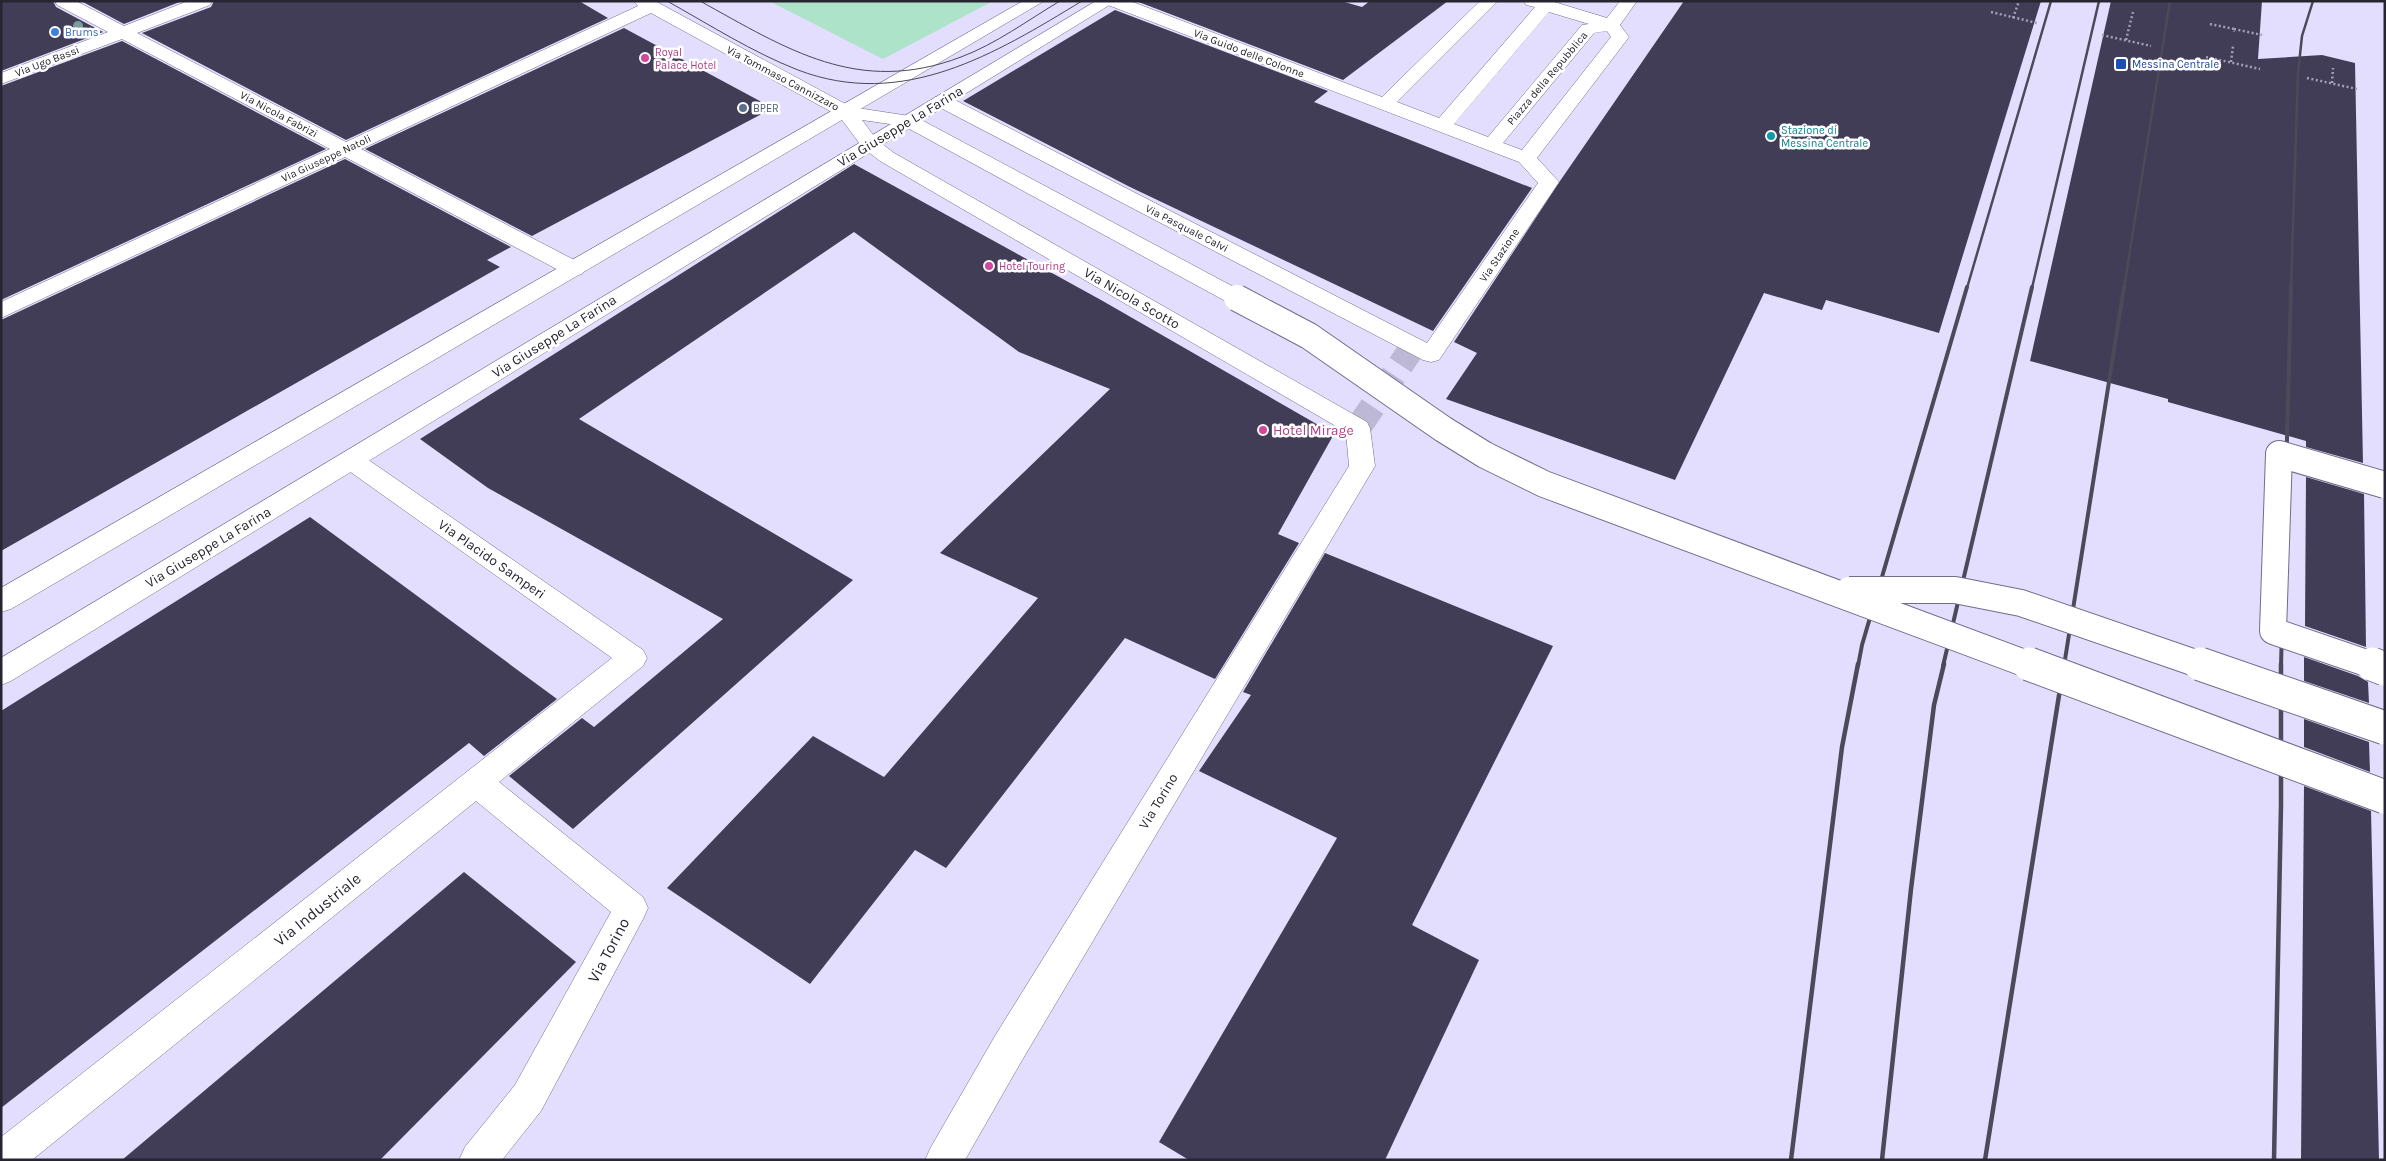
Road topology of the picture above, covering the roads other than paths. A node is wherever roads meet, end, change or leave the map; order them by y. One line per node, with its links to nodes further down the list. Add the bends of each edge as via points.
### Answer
1 (63, 1): 11 (street, Via Nicola Fabrizi)
2 (204, 1): 11 (street, Via Ugo Bassi)
3 (1036, 1): 15 (street)
4 (1108, 1): 13 (street, Via Giuseppe La Farina)
5 (1114, 1): 14 (street, Via Guido delle Colonne)
6 (1490, 1): 14 (street)
7 (1628, 1): 10 (street)
8 (1539, 3): 10 (street, Piazza della Repubblica); 17 (street)
9 (646, 4): 15 (street, Via Tommaso Cannizzaro); 20 (street, Via Giuseppe Natoli)
10 (1611, 25): 19 (street, Piazza della Repubblica, via 1588,29); 21 (street, via 1620,37)
11 (123, 32): 12 (street, Via Ugo Bassi); 20 (street, Via Nicola Fabrizi)
12 (1, 78)
13 (942, 101): 16 (street, Via Giuseppe La Farina); 24 (street, Via Pasquale Calvi)
14 (1385, 104): 17 (street, Via Guido delle Colonne)
15 (846, 112): 16 (street); 18 (street, Via Nicola Scotto); 22 (street)
16 (909, 121): 18 (street, Via Giuseppe La Farina); 28 (street, bridge, via 1325,346 1485,455 1544,484)
17 (1442, 126): 19 (street, Via Guido delle Colonne)
18 (870, 144): 25 (street, Via Nicola Scotto, via 887,157); 26 (street, Via Giuseppe La Farina)
19 (1491, 144): 21 (street, Via Guido delle Colonne)
20 (346, 149): 22 (street, Via Nicola Fabrizi); 23 (street, Via Giuseppe Natoli)
21 (1526, 158): 24 (street, Via Stazione, via 1549,182)
22 (574, 269): 29 (street)
23 (1, 311)
24 (1431, 355)
25 (1359, 434): 38 (street, Via Torino, via 1362,466 1013,1040)
26 (351, 460): 30 (street, Via Placido Samperi); 32 (street, Via Giuseppe La Farina)
27 (2385, 485): 31 (street, bridge, via 2279,454 2273,632)
28 (1802, 580): 33 (street, bridge, via 1844,590 1945,589 1987,594); 35 (street, bridge)
29 (1, 602)
30 (633, 658): 34 (street, Via Industriale)
31 (2385, 669)
32 (1, 673)
33 (2385, 728)
34 (476, 782): 36 (street, Via Industriale); 37 (street, Via Torino, via 631,908 528,1098)
35 (2385, 797)
36 (2, 1160)
37 (478, 1160)
38 (944, 1160)

